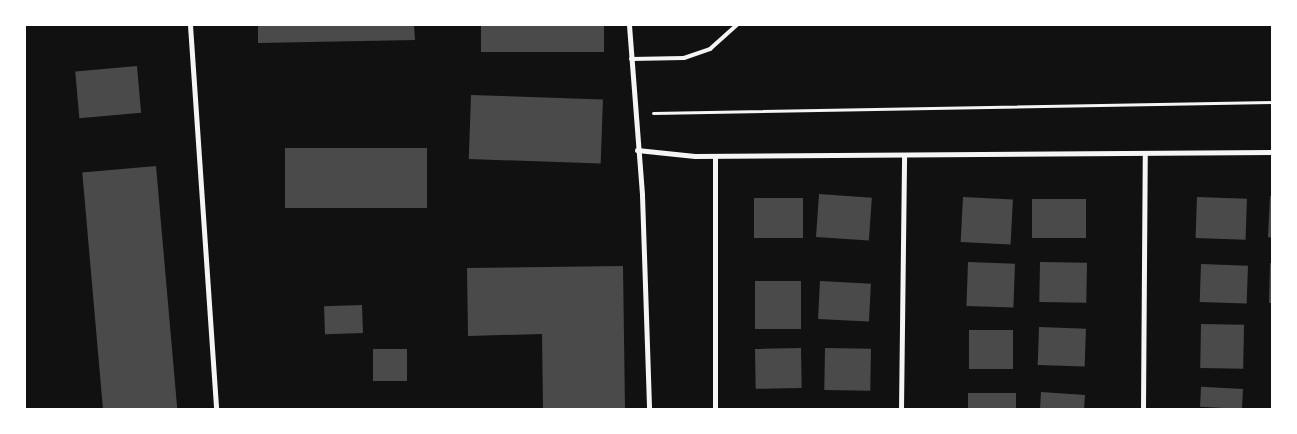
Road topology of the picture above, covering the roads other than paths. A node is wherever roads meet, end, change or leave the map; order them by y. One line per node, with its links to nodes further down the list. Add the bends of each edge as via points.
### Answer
1 (190, 25): 10 (street)
2 (629, 25): 4 (street)
3 (737, 25): 4 (lane, via 710,49 684,58)
4 (631, 59): 5 (street)
5 (637, 150): 9 (street); 11 (street, via 642,195)
6 (1272, 152): 7 (street)
7 (1145, 153): 8 (street); 14 (street)
8 (904, 155): 9 (street); 13 (street)
9 (715, 156): 12 (street)
10 (216, 409)
11 (649, 409)
12 (715, 409)
13 (900, 409)
14 (1143, 409)

